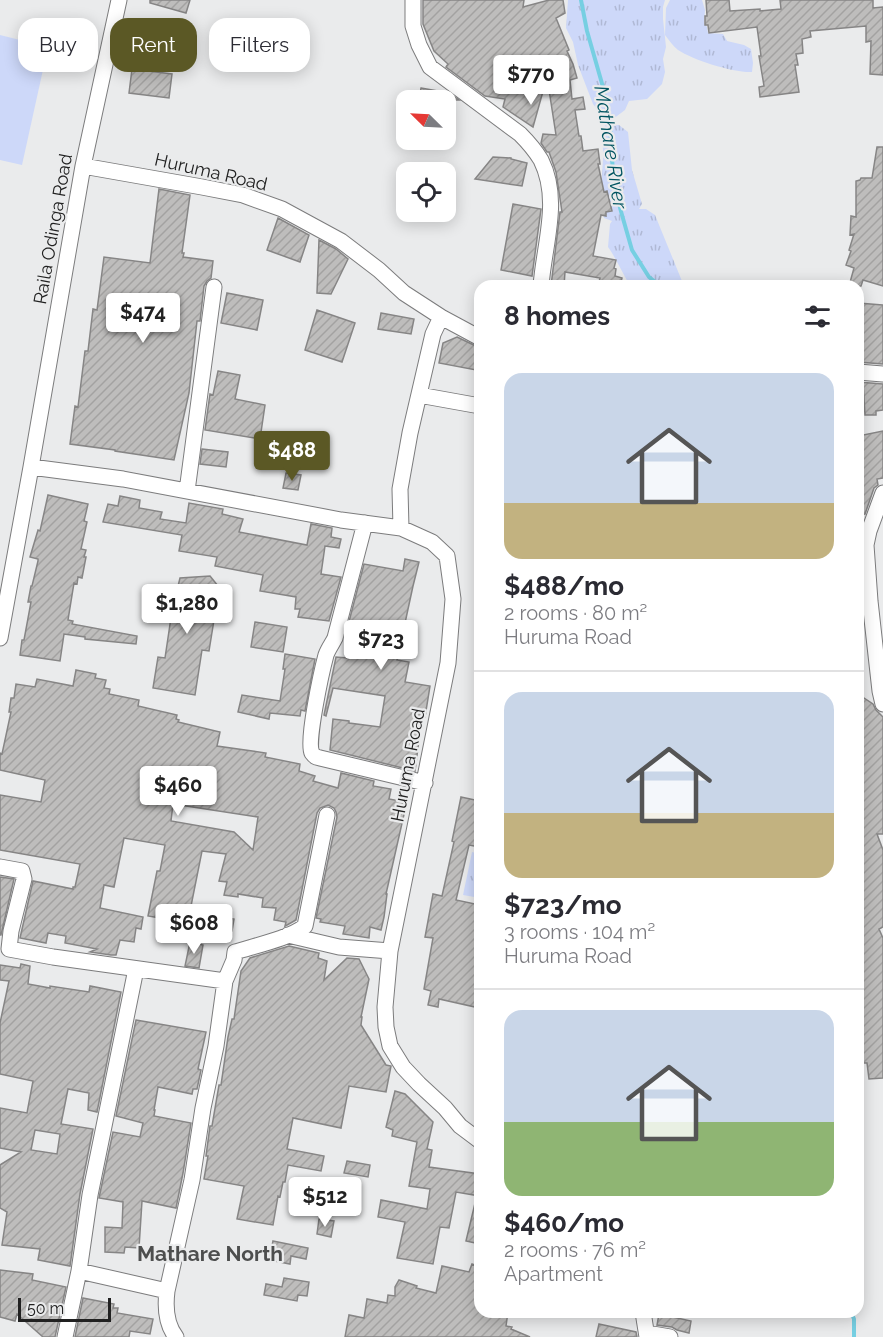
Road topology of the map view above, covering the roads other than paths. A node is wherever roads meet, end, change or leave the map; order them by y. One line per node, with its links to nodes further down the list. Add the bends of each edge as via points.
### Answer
1 (119, 0): 3 (street, Raila Odinga Road)
2 (412, 2): 4 (street, via 413,26 430,67 520,134 541,161 551,206)
3 (83, 166): 6 (street, Huruma Road, via 202,186 282,209 354,250 404,293); 12 (street, Raila Odinga Road)
4 (541, 280)
5 (214, 287): 13 (street)
6 (441, 317): 7 (street, Huruma Road); 10 (street, via 433,334)
7 (474, 335)
8 (864, 372): 9 (street)
9 (883, 374)
10 (419, 395): 11 (street); 16 (street, via 400,489)
11 (474, 405)
12 (31, 467): 13 (street); 17 (street, Raila Odinga Road)
13 (187, 491): 15 (street)
14 (883, 493): 18 (street, via 866,545)
15 (365, 523): 16 (street); 19 (street, via 323,669 310,746 320,758)
16 (401, 528): 19 (street, Huruma Road, via 432,542 447,556 453,599 448,663)
17 (0, 638)
18 (883, 704)
19 (425, 783): 23 (street, Huruma Road)
20 (327, 815): 22 (street, via 307,920 302,929)
21 (0, 867): 24 (street, via 22,872 24,879 9,949)
22 (288, 935): 23 (street, via 339,947); 25 (street, via 235,952)
23 (390, 951): 26 (street, Huruma Road, via 385,1008 390,1046 403,1067)
24 (136, 969): 25 (street); 27 (street, via 90,1195)
25 (225, 981): 28 (street, via 192,1180)
26 (474, 1136)
27 (79, 1271): 28 (street); 31 (street)
28 (167, 1291): 32 (street, via 166,1310)
29 (644, 1318): 30 (street)
30 (646, 1335): 33 (street)
31 (65, 1337)
32 (176, 1337)
33 (670, 1337)

